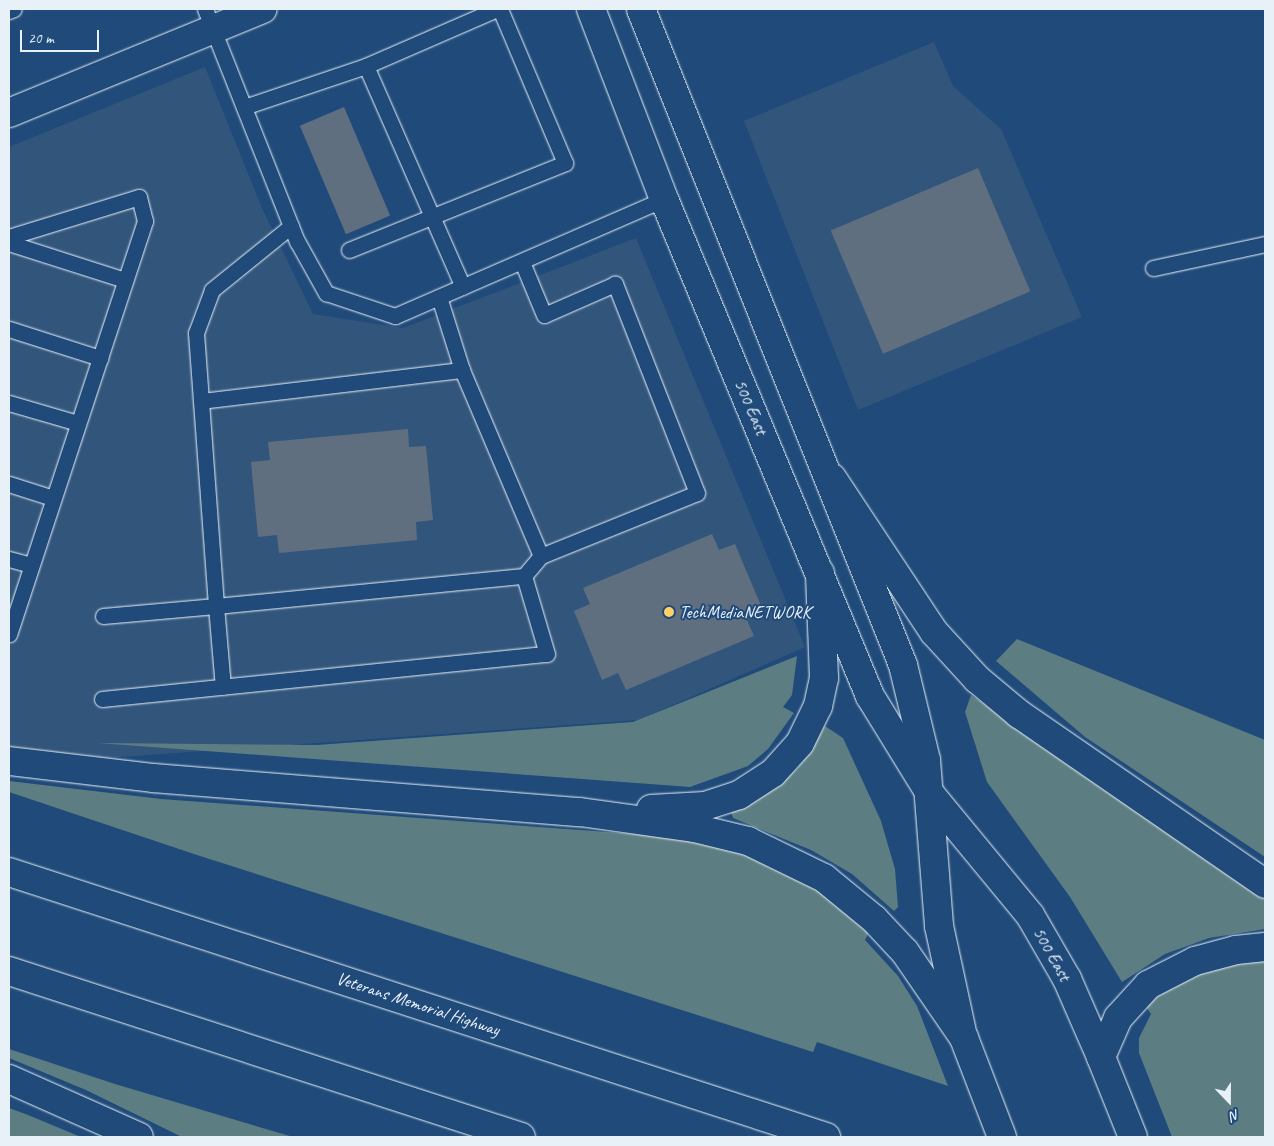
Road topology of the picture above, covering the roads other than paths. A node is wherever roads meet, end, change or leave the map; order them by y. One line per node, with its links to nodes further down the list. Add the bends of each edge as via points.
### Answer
1 (14, 9): 6 (lane)
2 (263, 9): 7 (main road)
3 (498, 9): 8 (lane); 12 (lane, via 565,163)
4 (590, 9): 11 (main road, 500 East)
5 (641, 9): 29 (main road, 500 East)
6 (9, 11)
7 (209, 19): 9 (lane); 10 (main road)
8 (366, 66): 9 (lane); 12 (lane)
9 (244, 108): 13 (lane)
10 (9, 113)
11 (664, 200): 18 (lane); 35 (main road, 500 East)
12 (432, 218): 17 (lane); 21 (lane)
13 (291, 226): 22 (lane, via 326,294 395,316); 26 (lane, via 212,290 196,333)
14 (9, 237): 20 (lane, via 139,197 145,221)
15 (9, 243): 20 (lane)
16 (1265, 244): 19 (lane)
17 (350, 250)
18 (522, 262): 21 (lane); 32 (lane, via 544,315 615,284 697,493)
19 (1153, 268)
20 (125, 280): 24 (lane)
21 (463, 288): 22 (lane)
22 (439, 297): 25 (lane)
23 (9, 329): 24 (lane)
24 (100, 358): 28 (lane)
25 (462, 370): 26 (lane); 32 (lane)
26 (201, 401): 37 (lane)
27 (9, 403): 28 (lane)
28 (78, 423): 31 (lane)
29 (832, 478): 43 (main road, 500 East, via 904,665 923,739); 46 (main road, via 934,632 971,673 1018,714)
30 (9, 484): 31 (lane)
31 (53, 498): 34 (lane)
32 (540, 556): 36 (lane)
33 (9, 558): 34 (lane)
34 (31, 566): 39 (lane)
35 (820, 573): 43 (main road, 500 East, via 870,696); 44 (main road, via 824,662 820,697 804,736 783,764 750,790 718,803 683,808)
36 (524, 576): 37 (lane); 40 (lane, via 547,654)
37 (216, 606): 38 (lane); 40 (lane)
38 (103, 616)
39 (9, 632)
40 (223, 687): 41 (lane)
41 (102, 699)
42 (9, 761): 44 (main road, via 153,778)
43 (931, 795): 49 (main road, 500 East, via 939,926); 50 (main road, 500 East, via 1030,915 1061,968)
44 (580, 812): 49 (main road, via 719,833 767,848 810,870 853,900 895,941)
45 (9, 872): 54 (main road, Veterans Memorial Highway)
46 (1265, 884)
47 (1265, 947): 50 (main road, via 1201,959 1148,985 1118,1018)
48 (9, 971): 53 (main road)
49 (964, 1038): 55 (main road, 500 East)
50 (1101, 1057): 56 (main road, 500 East)
51 (9, 1079): 52 (main road)
52 (139, 1137)
53 (521, 1137)
54 (826, 1137)
55 (1002, 1137)
56 (1133, 1137)

